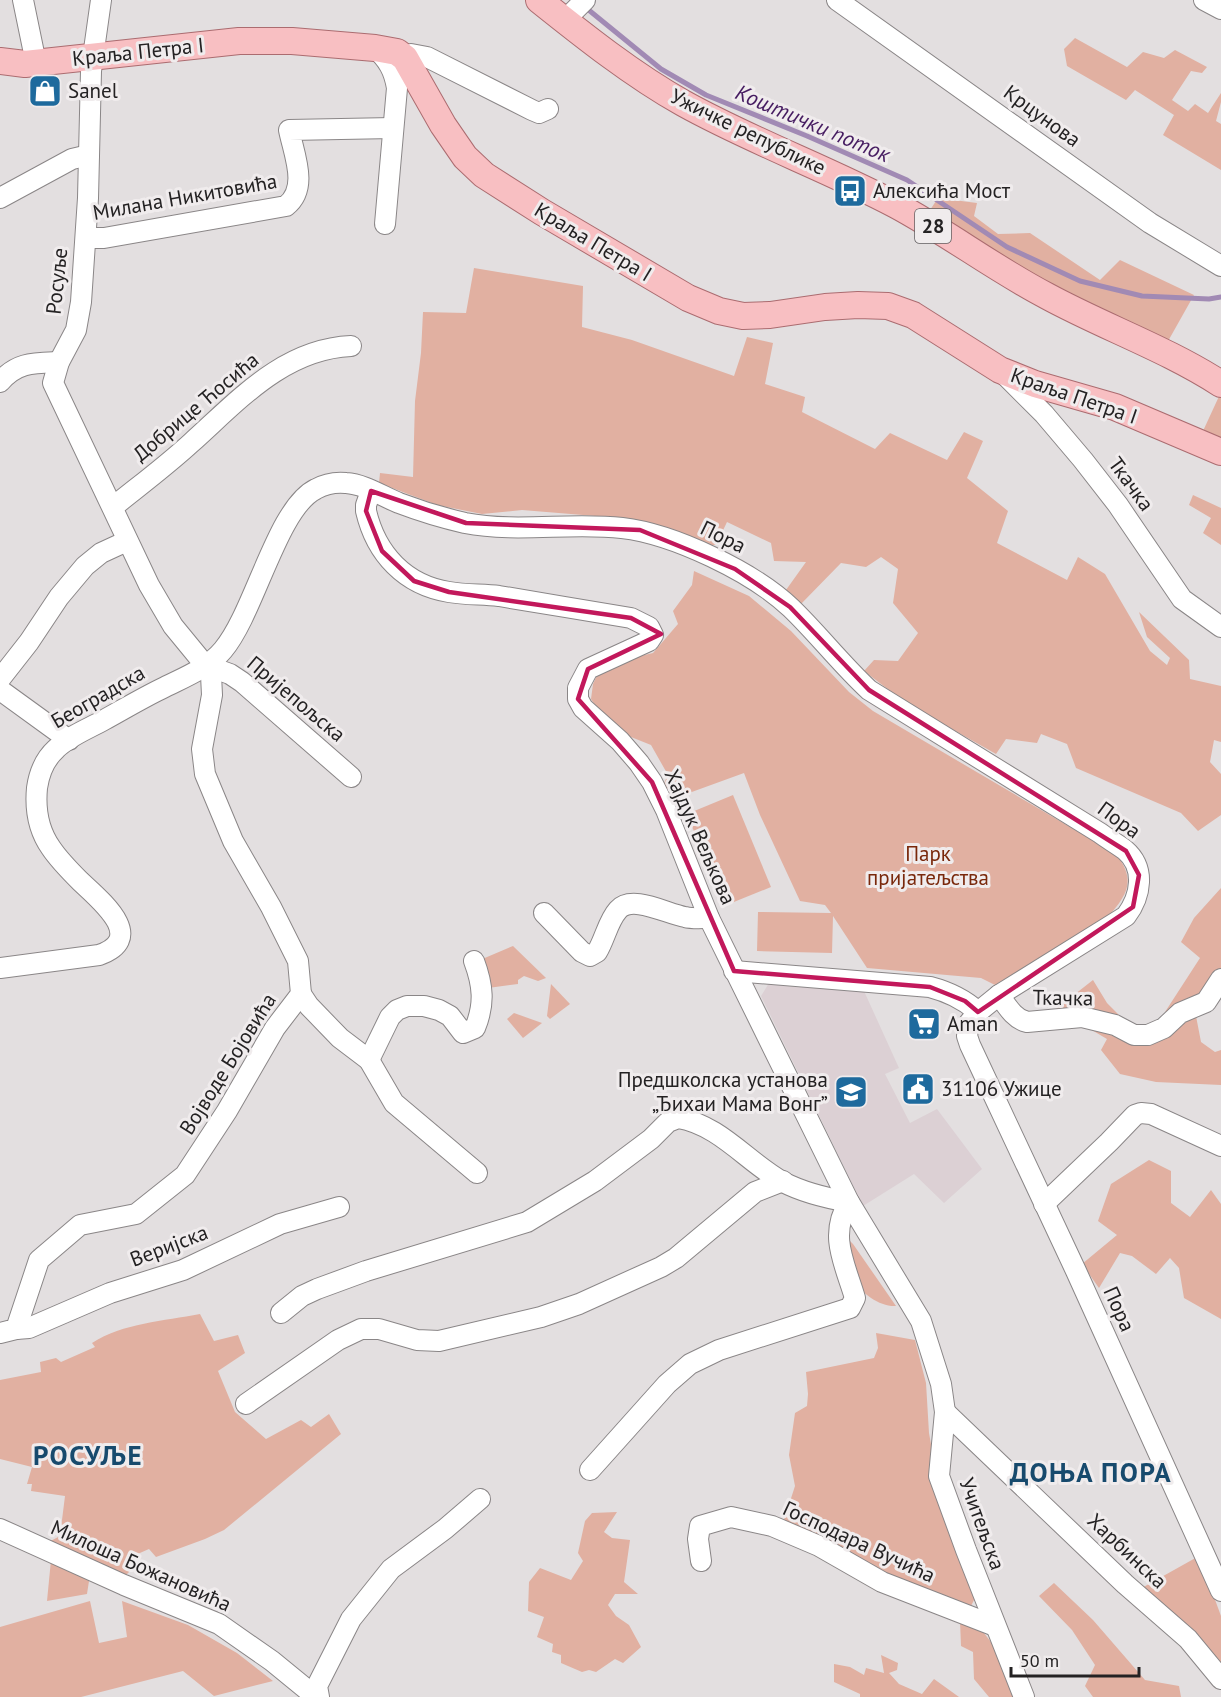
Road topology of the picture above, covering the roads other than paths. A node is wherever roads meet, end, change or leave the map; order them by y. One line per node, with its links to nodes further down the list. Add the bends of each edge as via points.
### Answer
1 (23, 0): 12 (street)
2 (100, 0): 9 (street, Росуље)
3 (539, 0): 7 (main road, Ужичке републике / 28)
4 (837, 0): 19 (street, Крцунова, via 1150,224)
5 (1204, 0): 6 (street)
6 (1221, 9)
7 (574, 10): 24 (main road, Ужичке републике / 28, via 683,103 894,204 1013,278)
8 (375, 48): 9 (main road, Краља Петра I, via 239,41); 10 (main road, Краља Петра I, via 397,52); 14 (street, via 395,74)
9 (93, 56): 12 (main road, Краља Петра I); 15 (street, Росуље)
10 (405, 58): 13 (street, via 411,54 427,57 532,110 539,113); 22 (main road, Краља Петра I, via 448,133 484,175 687,298 743,316 858,304 888,306 913,315)
11 (0, 61): 12 (main road, Краља Петра I)
12 (36, 63)
13 (548, 109)
14 (393, 128): 17 (street); 18 (street, Милана Никитовића, via 289,130 299,179 294,200 286,206)
15 (89, 155): 16 (street, via 72,159); 18 (street, Росуље)
16 (0, 198)
17 (385, 224)
18 (86, 238): 21 (street, Росуље, via 78,321)
19 (1221, 266)
20 (351, 346): 27 (street, Добрице Ћосића, via 300,357 273,371)
21 (59, 362): 23 (street, via 21,366 8,372); 27 (street, Росуље, via 55,389)
22 (1000, 370): 25 (main road, Краља Петра I, via 1115,407); 29 (street, Ткачка, via 1083,460 1182,599)
23 (0, 382)
24 (1221, 384)
25 (1221, 452)
26 (371, 491): 30 (street, Београдска, via 338,483 314,489 302,499 280,536 236,633); 36 (street, Хајдук Вељкова, via 366,511 382,551 414,581 449,592 631,618 649,627 653,635 649,641 588,669 578,688 578,699 620,741 651,782); 42 (street, Пора, via 466,523 624,528 702,552 776,595 869,690 1126,851 1137,868 1139,883 1137,898 1126,916)
27 (113, 507): 28 (street, Росуље)
28 (127, 541): 30 (street, Росуље, via 173,626); 31 (street, via 85,566)
29 (1221, 627)
30 (206, 665): 33 (street, Београдска); 34 (street, Пријепољска, via 242,682); 41 (street, Војводе Бојовића, via 213,686 202,749 205,774 232,841 271,907 297,962)
31 (0, 679)
32 (0, 690): 33 (street)
33 (69, 740): 38 (street, Београдска, via 55,750 41,772 36,794 39,824 61,861 111,911 120,937 114,948 99,955)
34 (351, 777)
35 (544, 913): 36 (street, via 590,956 597,952 615,913 625,905 634,903 685,917)
36 (709, 918): 39 (street, Хајдук Вељкова)
37 (474, 961): 45 (street, via 483,992 475,1028 463,1033 450,1016 424,1006 407,1006 390,1017)
38 (0, 968)
39 (734, 971): 44 (street, via 930,987 966,1001); 49 (street, Хајдук Вељкова)
40 (1221, 979): 43 (street, Ткачка)
41 (301, 994): 45 (street, via 340,1038); 53 (street, Војводе Бојовића, via 275,1028 185,1175 136,1214 80,1225 39,1260)
42 (999, 995): 43 (street, Ткачка, via 1021,1021 1082,1017 1115,1025 1134,1035 1148,1035 1164,1028 1180,1013); 44 (street, Пора)
43 (1213, 1006)
44 (978, 1012): 50 (street, Пора, via 969,1023 970,1045)
45 (369, 1060): 47 (street, via 394,1103)
46 (1221, 1146): 50 (street, via 1141,1113)
47 (477, 1173)
48 (783, 1181): 49 (street, via 817,1197); 52 (street, via 706,1126 678,1118 595,1181 527,1222 327,1285 302,1296); 54 (street, via 755,1192 676,1258 579,1304 439,1341 361,1329 338,1340)
49 (849, 1202): 55 (street, Учитељска, via 921,1321 941,1384); 56 (street, via 841,1215 838,1232 855,1298 850,1308 719,1350 690,1364 667,1384)
50 (1044, 1204): 60 (street, Пора)
51 (339, 1207): 53 (street, Веријска, via 280,1224 183,1270 110,1293 29,1328)
52 (281, 1313)
53 (8, 1331)
54 (246, 1404)
55 (945, 1412): 61 (street, Учитељска, via 939,1476); 62 (street, Харбинска, via 1188,1639)
56 (590, 1470)
57 (480, 1499): 63 (street, via 391,1569 351,1619 317,1686)
58 (0, 1528): 63 (street, Милоша Божановића, via 219,1624)
59 (701, 1561): 61 (street, Господара Вучића, via 700,1527 731,1517 772,1526 819,1546 882,1582)
60 (1221, 1591)
61 (995, 1626): 64 (street, Учитељска)
62 (1221, 1679)
63 (318, 1697)
64 (1024, 1697)

